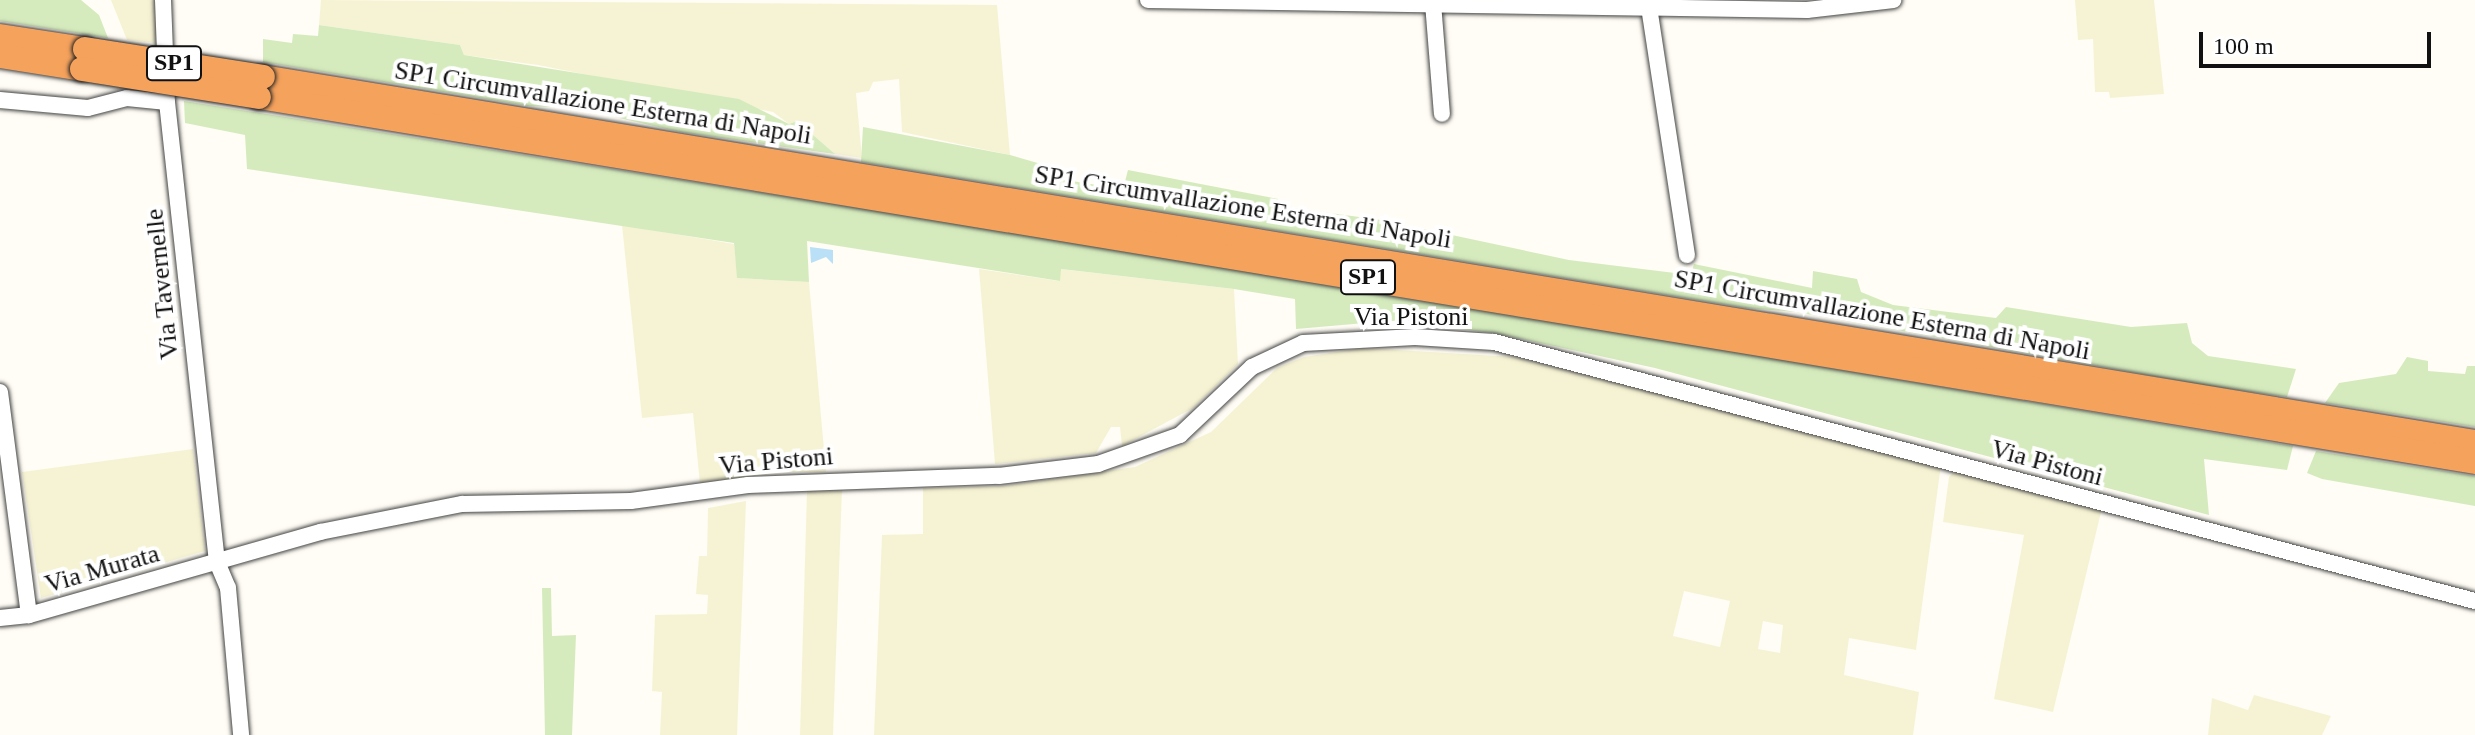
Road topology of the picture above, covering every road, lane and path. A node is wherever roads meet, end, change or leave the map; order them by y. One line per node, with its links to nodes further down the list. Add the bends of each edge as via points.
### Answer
1 (163, 0): 12 (street, Via Tavernelle)
2 (1148, 0): 4 (street)
3 (1893, 0): 5 (street, via 1807,10)
4 (1433, 3): 6 (street); 13 (street)
5 (1723, 4): 6 (street)
6 (1649, 7): 14 (street)
7 (0, 36): 9 (highway, SP1 Circumvallazione Esterna di Napoli / SP1)
8 (0, 56): 9 (highway, SP1 Circumvallazione Esterna di Napoli / SP1)
9 (83, 59): 10 (highway, SP1 Circumvallazione Esterna di Napoli / SP1, bridge)
10 (261, 87): 16 (highway, SP1 Circumvallazione Esterna di Napoli / SP1); 17 (highway, SP1 Circumvallazione Esterna di Napoli / SP1)
11 (0, 100): 12 (street, via 88,108 127,98)
12 (167, 102): 18 (street, Via Tavernelle)
13 (1442, 114)
14 (1687, 255)
15 (0, 392): 20 (street)
16 (2475, 442)
17 (2475, 462)
18 (217, 562): 19 (street, Via Pistoni, via 320,532 462,504 631,501 748,485 999,476 1098,464 1180,435 1252,367 1303,343 1415,337 1494,342); 20 (street, Via Murata); 22 (street, Via Tavernelle, via 228,588)
19 (2475, 601)
20 (29, 615): 21 (street, Via Murata)
21 (0, 618)
22 (241, 735)

